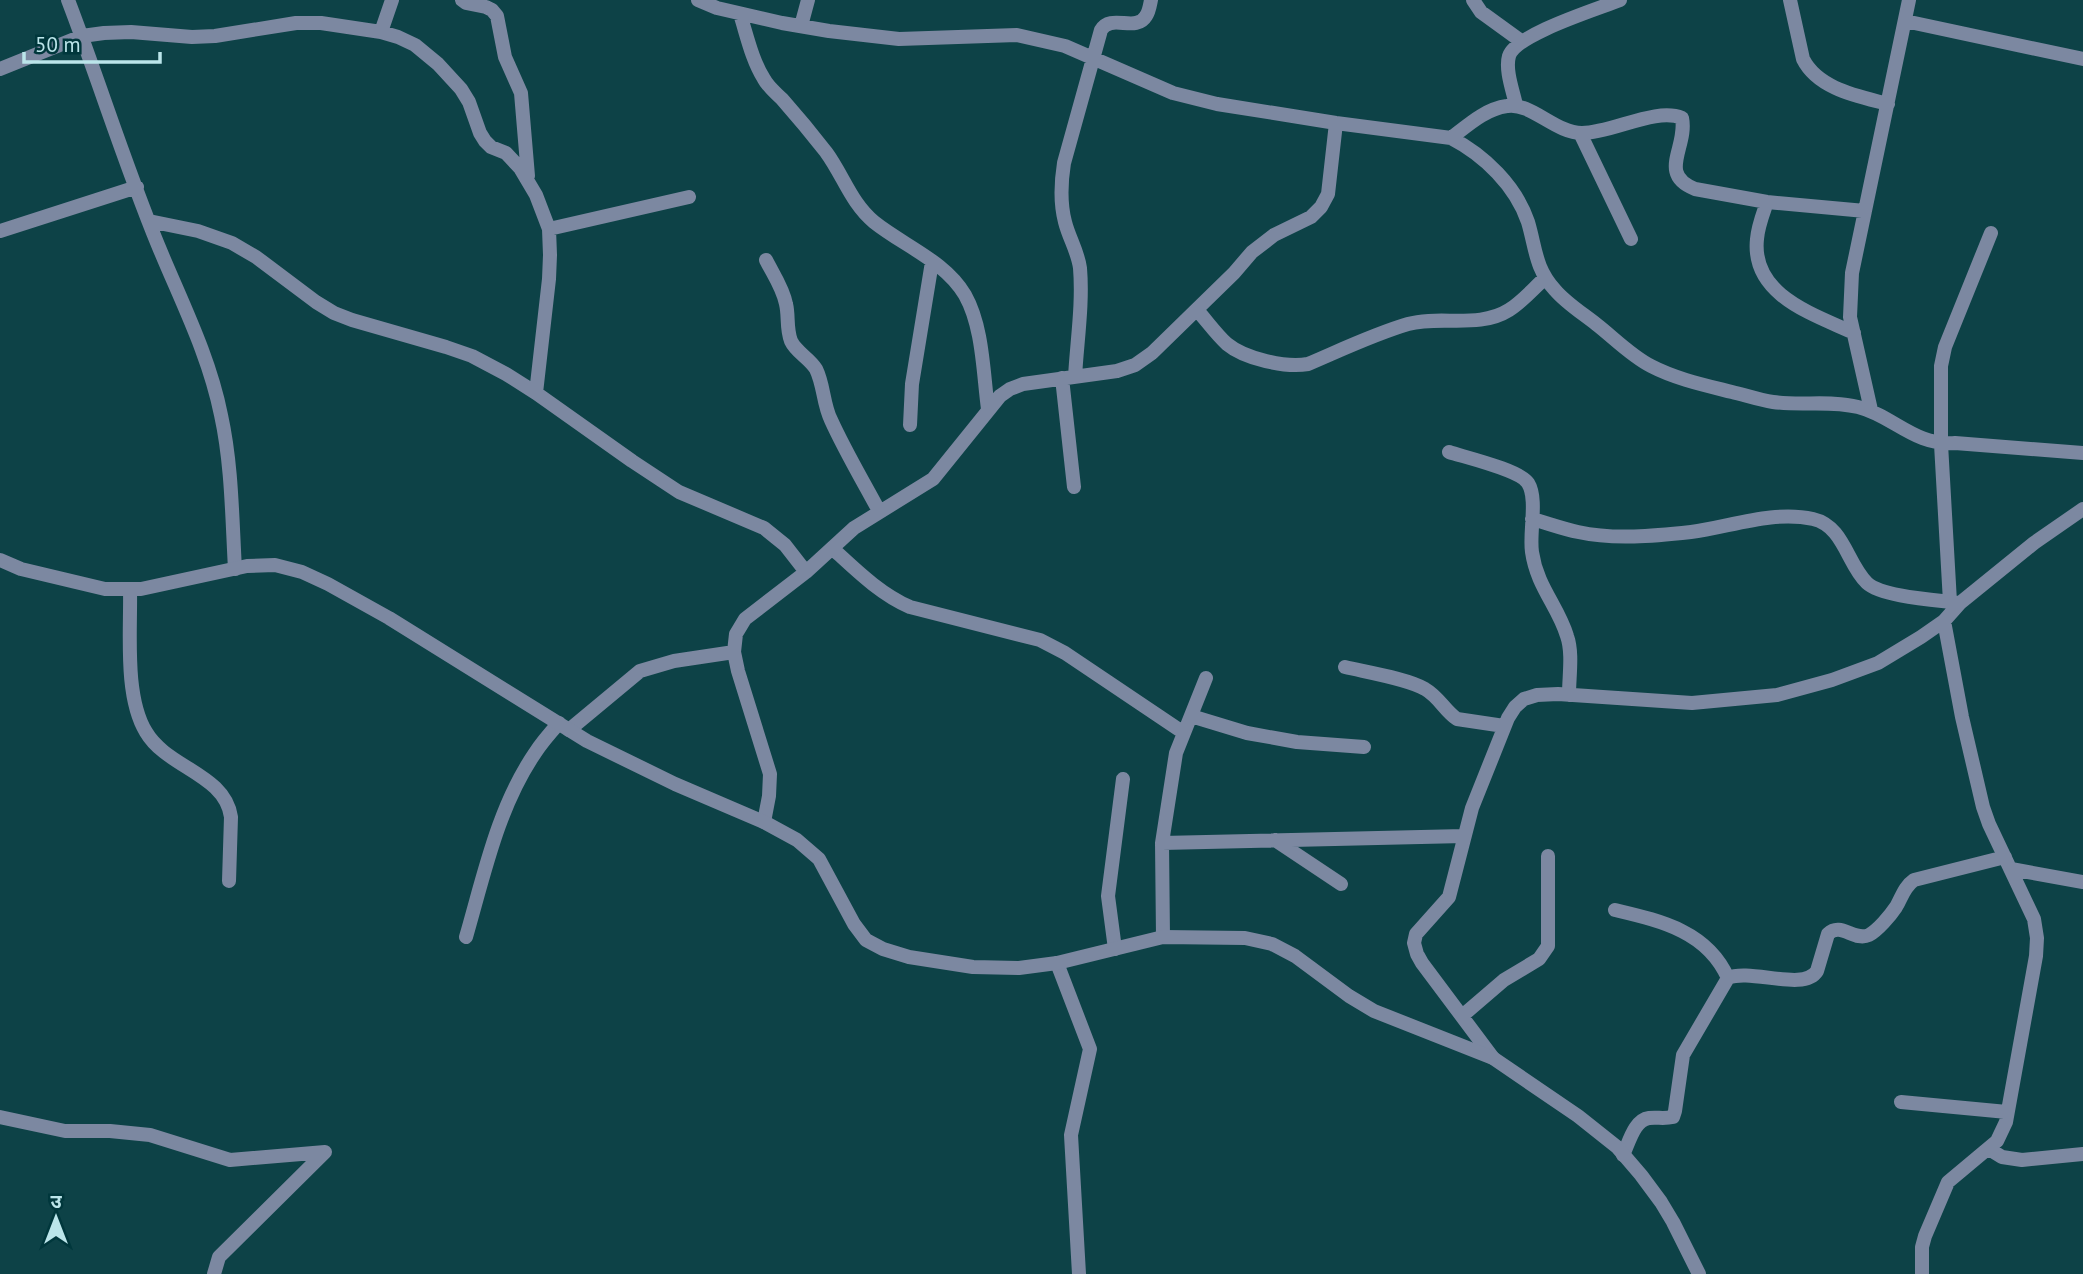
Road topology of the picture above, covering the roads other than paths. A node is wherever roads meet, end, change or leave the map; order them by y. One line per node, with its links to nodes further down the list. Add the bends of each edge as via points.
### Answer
1 (68, 0): 15 (street)
2 (392, 0): 14 (street)
3 (461, 0): 25 (street, via 486,7 497,16 505,57 521,93)
4 (698, 0): 11 (street)
5 (808, 0): 13 (street)
6 (1151, 0): 17 (street, via 1142,21 1104,24)
7 (1473, 0): 16 (street, via 1481,12)
8 (1620, 0): 16 (street)
9 (1790, 0): 20 (street, via 1806,66 1837,89)
10 (1909, 0): 12 (street)
11 (740, 14): 13 (street); 36 (street, via 765,82 828,154 858,205 873,221)
12 (1905, 21): 18 (street); 20 (street)
13 (801, 26): 17 (street, via 899,39 1017,36 1065,46)
14 (381, 32): 15 (street, via 296,23 215,36 131,32); 25 (street, via 415,46 438,64 469,102 485,141 514,159)
15 (82, 36): 19 (street); 26 (street)
16 (1521, 41): 21 (street, via 1509,57)
17 (1093, 58): 22 (street, via 1173,93); 40 (street, via 1061,181 1065,223 1080,266)
18 (2083, 59)
19 (0, 69)
20 (1888, 104): 29 (street)
21 (1516, 105): 23 (street); 24 (street, via 1490,110)
22 (1336, 123): 24 (street); 38 (street, via 1328,194 1321,206 1311,217 1264,242)
23 (1580, 133): 28 (street, via 1674,114 1682,118 1684,128 1675,164 1684,185); 34 (street)
24 (1451, 138): 37 (street, via 1507,183 1528,222)
25 (528, 179): 31 (street)
26 (137, 187): 30 (street); 32 (street)
27 (689, 198): 31 (street)
28 (1767, 202): 29 (street); 39 (street, via 1756,240 1764,275 1786,300)
29 (1865, 211): 39 (street, via 1852,273)
30 (149, 221): 41 (street, via 232,243 334,313 472,356); 54 (street, via 201,346 222,416)
31 (549, 229): 41 (street, via 549,279)
32 (0, 232)
33 (1991, 233): 45 (street, via 1945,347)
34 (1631, 239)
35 (766, 260): 50 (street, via 785,297 793,345 816,369 831,420)
36 (932, 262): 42 (street, via 958,284 972,310); 44 (street, via 912,384)
37 (1545, 278): 38 (street, via 1508,311 1494,317 1410,323 1296,366 1230,346); 43 (street, via 1556,293 1649,365 1666,372 1771,401)
38 (1197, 310): 40 (street, via 1135,365)
39 (1854, 333): 43 (street)
40 (1068, 378): 42 (street, via 1010,389); 48 (street)
41 (536, 393): 55 (street, via 680,492 764,528)
42 (988, 409): 50 (street, via 933,479)
43 (1871, 410): 45 (street, via 1924,440)
44 (911, 425)
45 (1941, 444): 47 (street); 57 (street)
46 (1448, 452): 51 (street, via 1518,474 1528,482)
47 (2083, 453)
48 (1074, 487)
49 (2083, 509): 57 (street)
50 (879, 511): 52 (street)
51 (1532, 519): 57 (street, via 1580,533 1637,537 1759,519 1810,519 1829,527 1866,582 1878,590); 62 (street, via 1535,571 1567,634)
52 (832, 548): 55 (street); 66 (street, via 896,601 1040,640)
53 (0, 561): 56 (street, via 68,582)
54 (235, 569): 56 (street); 64 (street, via 275,565 328,584)
55 (806, 572): 59 (street, via 745,618 736,634)
56 (130, 589): 75 (street, via 134,705 147,734 162,751 214,785 225,798 231,817)
57 (1955, 603): 58 (street)
58 (1944, 621): 62 (street, via 1878,663 1777,695 1692,703); 74 (street, via 1983,807)
59 (734, 652): 64 (street, via 640,671); 69 (street, via 770,774)
60 (1345, 667): 65 (street, via 1419,686 1457,719)
61 (1206, 678): 63 (street)
62 (1569, 695): 65 (street, via 1524,699)
63 (1191, 716): 66 (street); 67 (street, via 1297,742)
64 (564, 726): 69 (street, via 587,741); 79 (street, via 533,755 520,778 497,832)
65 (1504, 726): 70 (street)
66 (1184, 733): 72 (street, via 1176,753)
67 (1364, 747)
68 (1123, 779): 81 (street, via 1108,897)
69 (764, 822): 82 (street, via 819,859 854,924 866,940 883,949 972,967)
70 (1464, 836): 71 (street); 84 (street, via 1449,897 1416,934 1414,943 1422,963)
71 (1275, 840): 72 (street); 77 (street)
72 (1162, 843): 80 (street)
73 (1548, 856): 84 (street, via 1548,946 1539,958)
74 (2008, 863): 76 (street); 83 (street, via 1914,880 1892,913 1866,936 1832,930 1817,971 1808,979); 87 (street, via 2034,919 2037,947)
75 (229, 881)
76 (2083, 882)
77 (1341, 884)
78 (1615, 910): 83 (street, via 1664,922 1687,934 1718,958)
79 (466, 937)
80 (1163, 937): 81 (street); 85 (street, via 1245,938 1272,944 1374,1011)
81 (1115, 949): 82 (street)
82 (1057, 963): 93 (street, via 1090,1049 1071,1135)
83 (1728, 978): 90 (street, via 1683,1055 1673,1117 1641,1121)
84 (1462, 1016): 85 (street)
85 (1493, 1058): 90 (street, via 1578,1116)
86 (1901, 1102): 87 (street)
87 (2007, 1112): 89 (street, via 2001,1133)
88 (0, 1117): 92 (street, via 65,1131 150,1135 230,1160 325,1152 219,1257)
89 (1989, 1149): 91 (street, via 2022,1160); 95 (street, via 1948,1182 1922,1247)
90 (1623, 1154): 94 (street, via 1661,1202)
91 (2083, 1154)
92 (214, 1274)
93 (1079, 1274)
94 (1699, 1274)
95 (1922, 1274)

